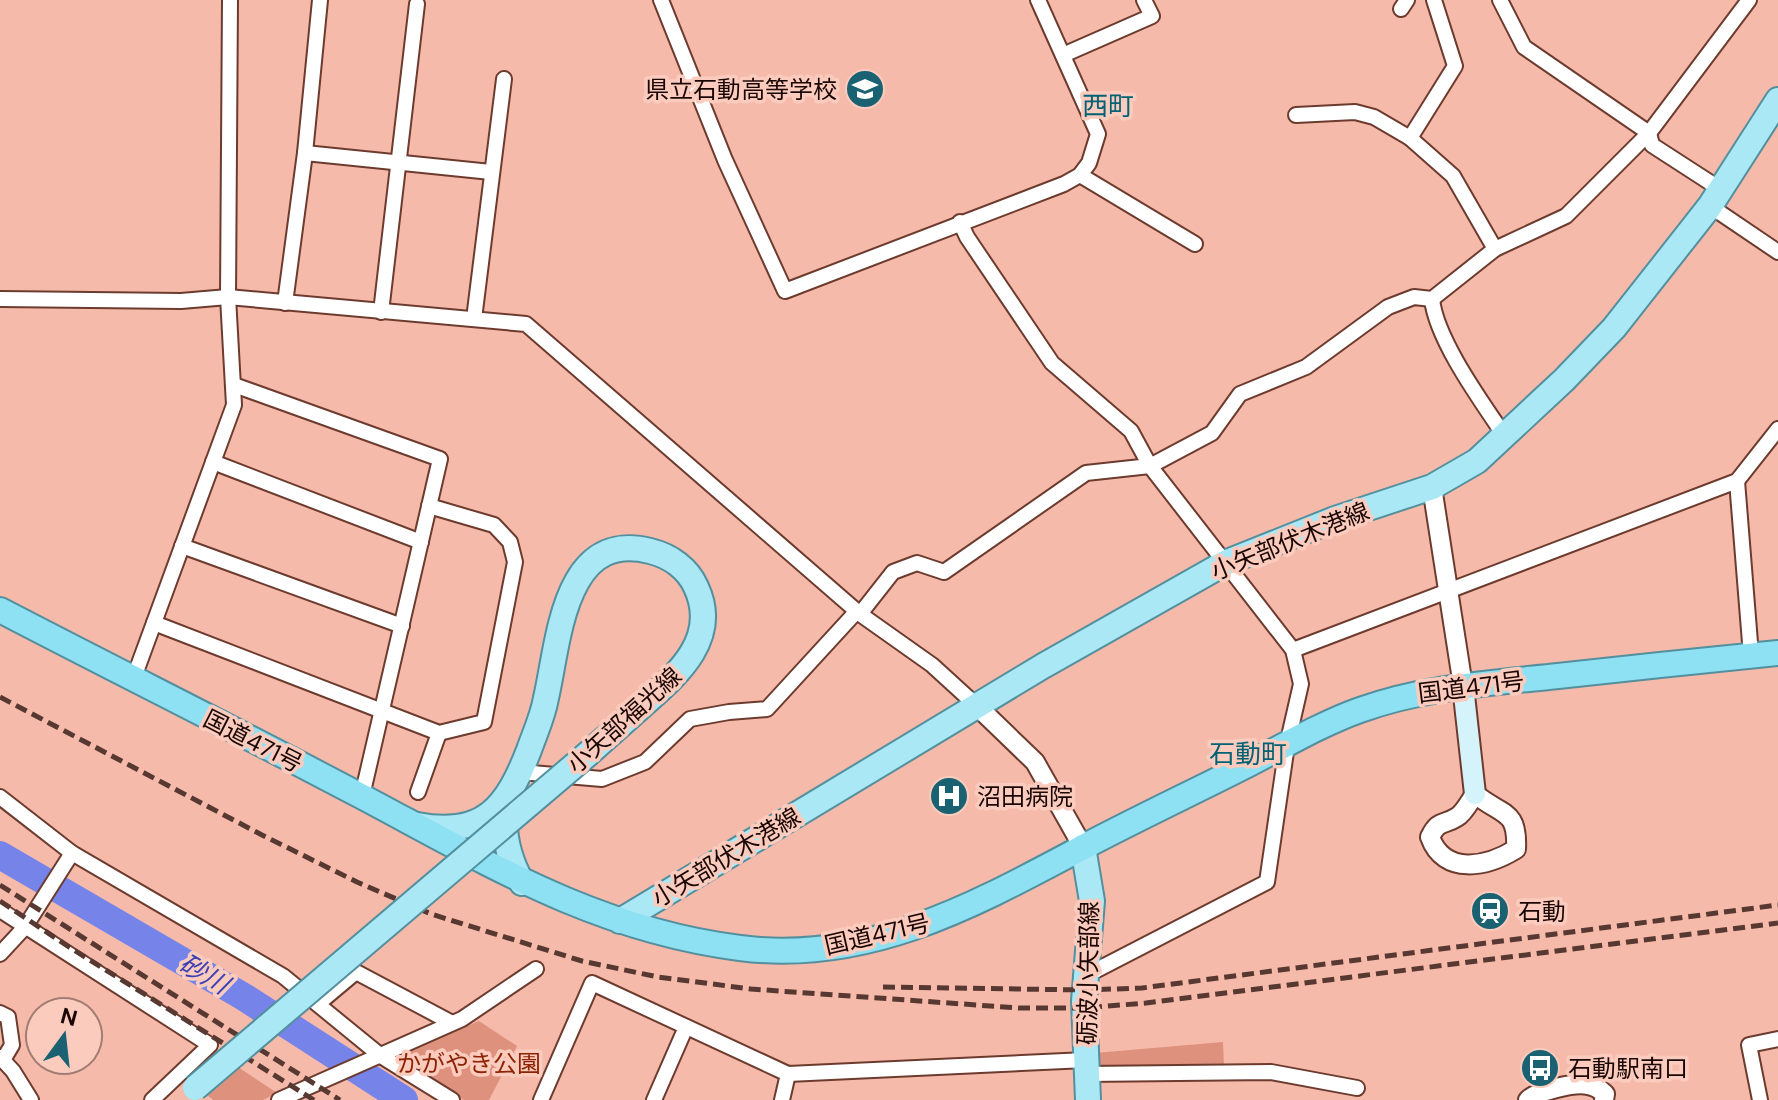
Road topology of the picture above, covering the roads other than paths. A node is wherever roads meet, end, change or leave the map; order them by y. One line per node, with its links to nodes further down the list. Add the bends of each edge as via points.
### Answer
1 (230, 0): 25 (street)
2 (320, 0): 16 (street)
3 (661, 0): 21 (street, via 785,291)
4 (1038, 0): 10 (street)
5 (1144, 0): 10 (street, via 1152,16)
6 (1434, 0): 15 (street, via 1455,66)
7 (1500, 0): 14 (street, via 1524,47)
8 (1749, 0): 14 (street)
9 (417, 4): 17 (street)
10 (1063, 55): 19 (street, via 1098,134)
11 (504, 79): 18 (street)
12 (1778, 100): 20 (main road, 小矢部伏木港線)
13 (1296, 115): 15 (street, via 1355,112)
14 (1649, 133): 20 (street, via 1652,145); 23 (street, via 1566,216)
15 (1410, 138): 23 (street, via 1453,176)
16 (305, 153): 17 (street); 28 (street)
17 (398, 162): 18 (street); 29 (street)
18 (491, 172): 30 (street)
19 (1080, 175): 21 (street); 22 (street)
20 (1715, 198): 24 (street); 33 (main road, 小矢部伏木港線, via 1614,328)
21 (960, 222): 35 (street, via 1052,363 1131,431)
22 (1195, 244)
23 (1495, 249): 27 (street)
24 (1778, 252)
25 (228, 297): 26 (street); 28 (street); 31 (street)
26 (0, 299)
27 (1432, 299): 33 (street, via 1434,315 1471,385); 35 (street, via 1414,297 1388,307 1306,367 1240,394 1212,433)
28 (285, 303): 29 (street)
29 (381, 312): 30 (street)
30 (474, 319): 44 (street, via 526,324)
31 (234, 385): 34 (street, via 234,405); 38 (street, via 440,459)
32 (1778, 429): 36 (street)
33 (1504, 435): 37 (main road, 小矢部伏木港線, via 1477,461)
34 (213, 462): 39 (street); 40 (street)
35 (1150, 466): 41 (street); 44 (street, via 1086,473 944,572 917,563 893,572)
36 (1737, 481): 42 (street); 49 (street)
37 (1432, 487): 41 (main road, 小矢部伏木港線); 42 (street)
38 (429, 506): 39 (street); 54 (street, via 494,525 510,542 515,562 484,722)
39 (421, 542): 46 (street)
40 (182, 546): 45 (street); 46 (street)
41 (1225, 563): 47 (street); 52 (main road, 小矢部伏木港線)
42 (1449, 592): 47 (street); 51 (street)
43 (0, 610): 50 (highway, 国道471号)
44 (858, 612): 52 (street, via 932,665); 56 (street, via 767,709 690,719 645,762 602,779)
45 (154, 623): 50 (street); 53 (street)
46 (402, 626): 53 (street)
47 (1293, 650): 55 (street, via 1301,684)
48 (1778, 653): 49 (highway, 国道471号)
49 (1751, 655): 51 (highway, 国道471号)
50 (133, 680): 59 (highway, 国道471号)
51 (1463, 686): 55 (highway, 国道471号, via 1392,699); 58 (main road)
52 (978, 707): 63 (street, via 1035,762); 67 (main road, 小矢部伏木港線)
53 (383, 713): 54 (street); 59 (street)
54 (439, 733): 57 (street)
55 (1287, 745): 63 (highway, 国道471号); 71 (street, via 1267,882)
56 (520, 772): 61 (main road, 小矢部福光線); 82 (main road, 小矢部福光線, bridge, via 546,702 563,614 578,578 609,553 634,548 682,567 701,597 703,613 698,644 682,669)
57 (418, 792)
58 (1475, 794): 58 (street, via 1510,816 1517,829 1516,849 1472,865 1450,861 1435,851 1430,837 1435,827 1457,817)
59 (362, 796): 62 (highway, 国道471号)
60 (0, 797): 64 (street)
61 (507, 798): 62 (main road, 小矢部福光線, via 467,826); 65 (main road, 小矢部福光線, via 506,835)
62 (411, 824): 65 (highway, 国道471号)
63 (1083, 847): 67 (highway, 国道471号, via 943,919 862,942 741,949); 71 (main road, 砺波小矢部線, via 1092,901)
64 (72, 853): 68 (street); 72 (street, via 283,976)
65 (522, 883): 67 (highway, 国道471号)
66 (0, 910): 68 (street)
67 (620, 921)
68 (25, 927): 69 (street); 84 (street, via 210,1045)
69 (0, 954)
70 (536, 969): 74 (street)
71 (1085, 976): 79 (main road, 砺波小矢部線)
72 (319, 1003): 74 (street, via 356,972); 77 (street)
73 (0, 1013): 78 (street, via 8,1017 12,1045)
74 (452, 1023): 77 (street)
75 (686, 1027): 80 (street); 87 (street, via 592,983); 88 (street)
76 (1778, 1039): 93 (street, via 1749,1045)
77 (381, 1056): 85 (street); 86 (street)
78 (1, 1059): 83 (street)
79 (1086, 1067): 80 (street); 81 (street, via 1271,1072); 90 (main road, 砺波小矢部線)
80 (788, 1074): 89 (street)
81 (1357, 1088)
82 (188, 1094)
83 (31, 1100)
84 (152, 1100)
85 (279, 1100)
86 (452, 1100)
87 (541, 1100)
88 (654, 1100)
89 (782, 1100)
90 (1088, 1100)
91 (1528, 1100): 92 (street, via 1537,1093 1586,1084 1598,1087)
92 (1604, 1100)
93 (1760, 1100)

